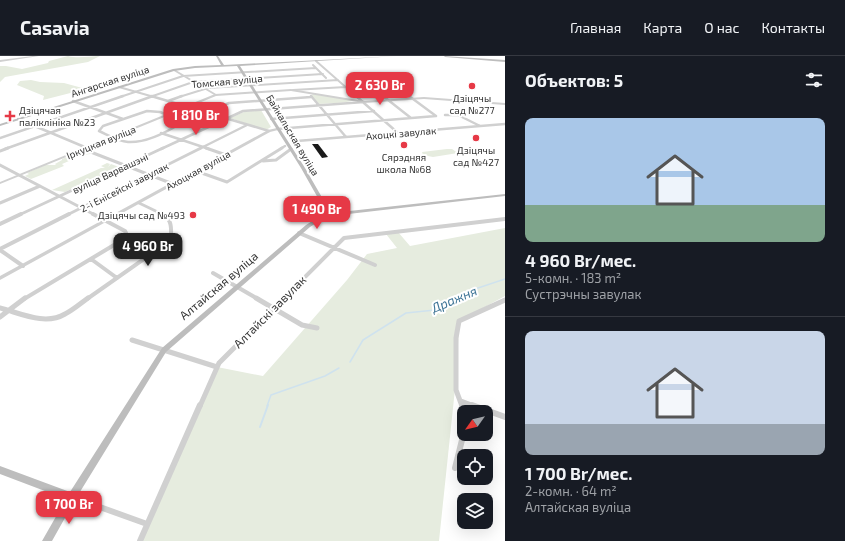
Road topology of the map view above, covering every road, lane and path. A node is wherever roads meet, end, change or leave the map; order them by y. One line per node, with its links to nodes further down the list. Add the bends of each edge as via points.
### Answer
1 (38, 56): 6 (street)
2 (217, 56): 12 (main road)
3 (220, 56): 12 (main road)
4 (396, 56): 7 (main road, Ангарская вуліца)
5 (445, 56): 8 (main road)
6 (0, 61)
7 (316, 61): 9 (main road, Ангарская вуліца); 22 (street)
8 (505, 62)
9 (279, 63): 10 (main road, Ангарская вуліца); 15 (street)
10 (239, 65): 12 (main road, Ангарская вуліца); 16 (main road, Байкальская вуліца)
11 (313, 65): 13 (street)
12 (224, 66): 14 (main road, Ангарская вуліца)
13 (316, 68): 15 (street); 17 (street)
14 (174, 70): 18 (street); 27 (main road, Ангарская вуліца)
15 (285, 70): 16 (street); 19 (street)
16 (243, 72): 18 (street); 20 (main road, Байкальская вуліца)
17 (323, 74): 19 (street, Томская вуліца); 21 (street)
18 (183, 76): 23 (street); 31 (street)
19 (290, 76): 20 (street, Томская вуліца); 24 (street)
20 (247, 78): 23 (street, Томская вуліца); 25 (main road, Байкальская вуліца)
21 (326, 78)
22 (338, 80): 24 (street); 28 (street)
23 (193, 82): 29 (street); 35 (street, Томская вуліца)
24 (296, 82): 25 (street); 30 (street)
25 (251, 85): 29 (street); 32 (main road, Байкальская вуліца)
26 (368, 85): 28 (street); 37 (street, via 397,88); 38 (street)
27 (119, 87): 31 (street); 39 (main road, Ангарская вуліца)
28 (346, 87): 30 (street); 42 (street)
29 (204, 88): 34 (street); 40 (street)
30 (304, 91): 32 (street, Іркуцкая вуліца); 33 (street, Іркуцкая вуліца)
31 (135, 92): 35 (street); 46 (street)
32 (256, 92): 34 (street, Іркуцкая вуліца); 41 (main road, Байкальская вуліца)
33 (312, 93): 36 (street); 42 (street, Іркуцкая вуліца)
34 (216, 95): 45 (street, Іркуцкая вуліца)
35 (151, 97): 40 (street); 49 (street, Томская вуліца)
36 (311, 97): 41 (street); 44 (street)
37 (412, 99): 38 (street, вуліца Варвашэні); 43 (street, вуліца Варвашэні); 54 (street, Ахоцкі завулак)
38 (388, 100): 42 (street, вуліца Варвашэні); 56 (street)
39 (72, 101): 46 (street); 57 (main road, Ангарская вуліца)
40 (168, 101): 45 (street)
41 (262, 101): 47 (main road, Байкальская вуліца); 50 (street, via 229,103)
42 (364, 102): 44 (street, вуліца Варвашэні); 48 (street)
43 (505, 104)
44 (318, 105): 47 (street, вуліца Варвашэні); 51 (street)
45 (186, 107): 50 (street); 52 (street, Іркуцкая вуліца)
46 (90, 108): 49 (street); 65 (street)
47 (266, 109): 55 (street, вуліца Варвашэні, via 242,111); 59 (main road, Байкальская вуліца)
48 (374, 111): 51 (street); 60 (street)
49 (106, 113): 58 (street); 69 (street, Томская вуліца)
50 (206, 113): 55 (street)
51 (326, 114): 59 (street); 61 (street)
52 (168, 115): 58 (street, via 148,111); 70 (street, via 180,120 181,123); 72 (street, Іркуцкая вуліца)
53 (445, 115): 66 (street, via 462,116)
54 (436, 116): 56 (street, Ахоцкая вуліца)
55 (225, 118): 64 (street); 75 (street, вуліца Варвашэні)
56 (411, 118): 60 (street, Ахоцкая вуліца)
57 (18, 119): 63 (main road, Ангарская вуліца); 65 (street)
58 (123, 119): 72 (street, via 99,129)
59 (271, 119): 67 (main road, Байкальская вуліца)
60 (385, 120): 61 (street, Ахоцкая вуліца); 71 (street)
61 (334, 124): 67 (street, Ахоцкая вуліца); 73 (street)
62 (505, 124): 66 (street, Ахоцкі завулак)
63 (0, 125)
64 (247, 125): 68 (street); 78 (street, 2-і Енісейскі завулак)
65 (35, 126): 69 (street); 74 (street)
66 (481, 126): 71 (street, Ахоцкі завулак)
67 (277, 129): 68 (street, Ахоцкая вуліца); 80 (main road, Байкальская вуліца)
68 (269, 131): 82 (street, Ахоцкая вуліца)
69 (51, 133): 79 (street); 81 (street, Томская вуліца)
70 (161, 133): 72 (street, via 136,142); 75 (street)
71 (398, 133): 73 (street, Ахоцкі завулак)
72 (114, 137): 79 (street, Іркуцкая вуліца)
73 (346, 137): 76 (street, Ахоцкі завулак)
74 (0, 138)
75 (182, 139): 78 (street); 85 (street, вуліца Варвашэні)
76 (297, 141)
77 (285, 146): 83 (street)
78 (203, 147): 82 (street); 88 (street, 2-і Енісейскі завулак)
79 (85, 149): 85 (street); 87 (street, Іркуцкая вуліца)
80 (291, 149): 83 (street, via 276,160); 97 (main road, Байкальская вуліца)
81 (0, 151)
82 (226, 155): 86 (street, Ахоцкая вуліца)
83 (263, 161): 86 (street, via 227,182)
84 (0, 165): 87 (street)
85 (124, 166): 88 (street); 93 (street, вуліца Варвашэні)
86 (196, 171): 90 (street, Ахоцкая вуліца)
87 (19, 175): 89 (street, Іркуцкая вуліца); 91 (street)
88 (148, 175): 90 (street); 96 (street, 2-і Енісейскі завулак)
89 (0, 183)
90 (172, 184): 95 (street, Ахоцкая вуліца)
91 (40, 186): 93 (street); 94 (street)
92 (505, 195): 97 (main road, Алтайская вуліца)
93 (59, 197): 96 (street); 100 (street, вуліца Варвашэні)
94 (0, 203)
95 (139, 203): 99 (street, Ахоцкая вуліца); 109 (street, via 168,217 171,222 171,240)
96 (82, 209): 99 (street); 103 (street, 2-і Енісейскі завулак)
97 (330, 215): 101 (main road, Алтайская вуліца, via 315,221)
98 (505, 219): 102 (street, Алтайскі завулак, via 344,238)
99 (106, 221): 104 (street, via 125,231 125,236); 106 (street, Ахоцкая вуліца)
100 (0, 224)
101 (299, 233): 102 (street); 110 (main road, Алтайская вуліца)
102 (334, 248): 105 (street); 113 (street, Алтайскі завулак)
103 (0, 249): 106 (street)
104 (91, 260): 109 (street); 114 (street)
105 (375, 265)
106 (23, 266): 108 (street, Ахоцкая вуліца)
107 (213, 273): 110 (street)
108 (0, 278)
109 (117, 278): 114 (street, via 56,318 40,320)
110 (237, 286): 113 (street); 118 (main road, Алтайская вуліца)
111 (505, 300): 120 (street, via 459,321 456,338 456,390)
112 (0, 308): 114 (street)
113 (274, 308): 116 (street, via 302,325); 119 (street, Алтайскі завулак)
114 (8, 310): 115 (street)
115 (0, 317)
116 (317, 328)
117 (132, 340): 118 (street)
118 (164, 350): 119 (street); 126 (main road, Алтайская вуліца)
119 (217, 367): 127 (street, Алтайскі завулак)
120 (461, 400): 121 (street); 122 (street)
121 (462, 405)
122 (505, 417)
123 (462, 441): 124 (street)
124 (454, 468)
125 (0, 470): 126 (main road)
126 (72, 497): 127 (street); 128 (main road, Алтайская вуліца)
127 (147, 524): 129 (street, Алтайскі завулак)
128 (47, 541)
129 (140, 541)

